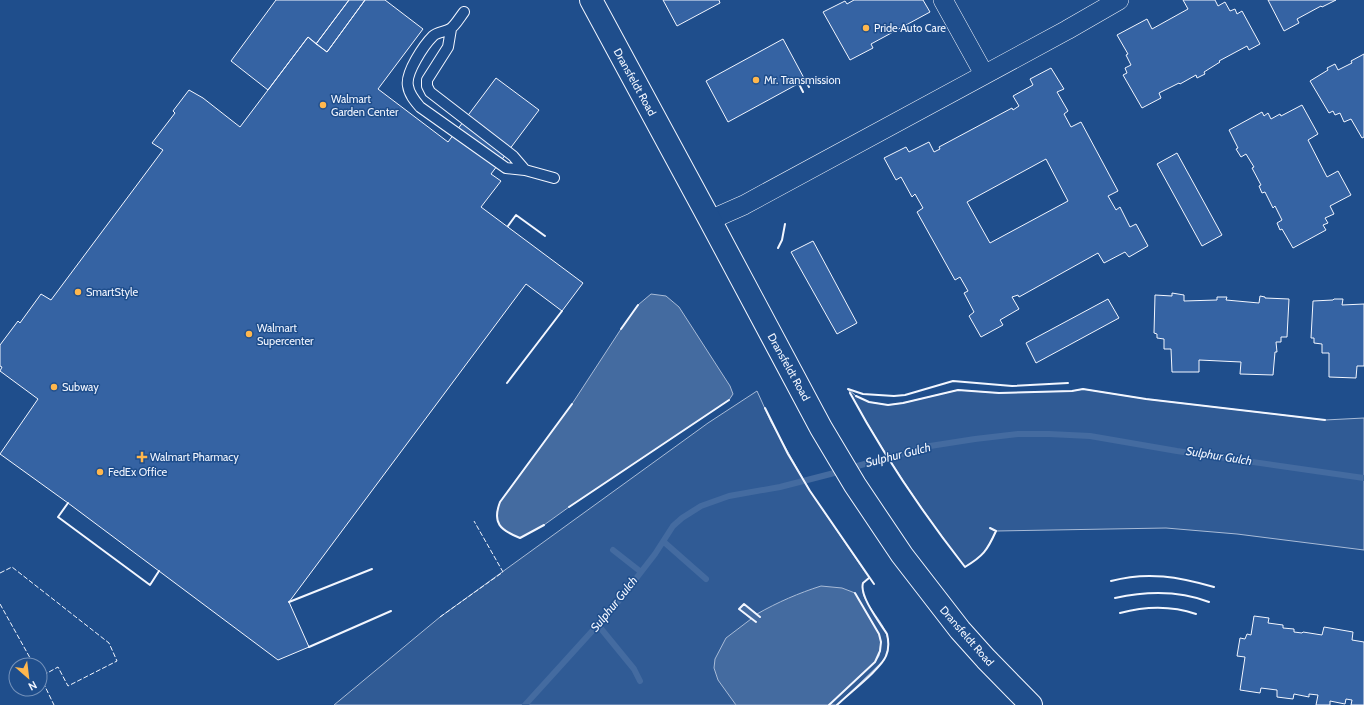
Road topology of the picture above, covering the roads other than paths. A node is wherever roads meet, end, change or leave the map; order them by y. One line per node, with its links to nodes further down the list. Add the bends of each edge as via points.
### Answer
1 (591, 0): 9 (street, Dransfeldt Road)
2 (944, 0): 6 (street)
3 (1119, 0): 6 (street)
4 (464, 12): 5 (lane)
5 (451, 29): 7 (lane, via 448,48 427,80 430,92 513,156); 7 (lane, via 434,35 411,68 407,84 414,100 420,107 506,168)
6 (984, 74): 9 (street, via 744,205)
7 (525, 170): 8 (lane)
8 (554, 178)
9 (710, 220): 10 (street, Dransfeldt Road, via 821,428 855,485 889,536 960,630)
10 (1031, 705)

